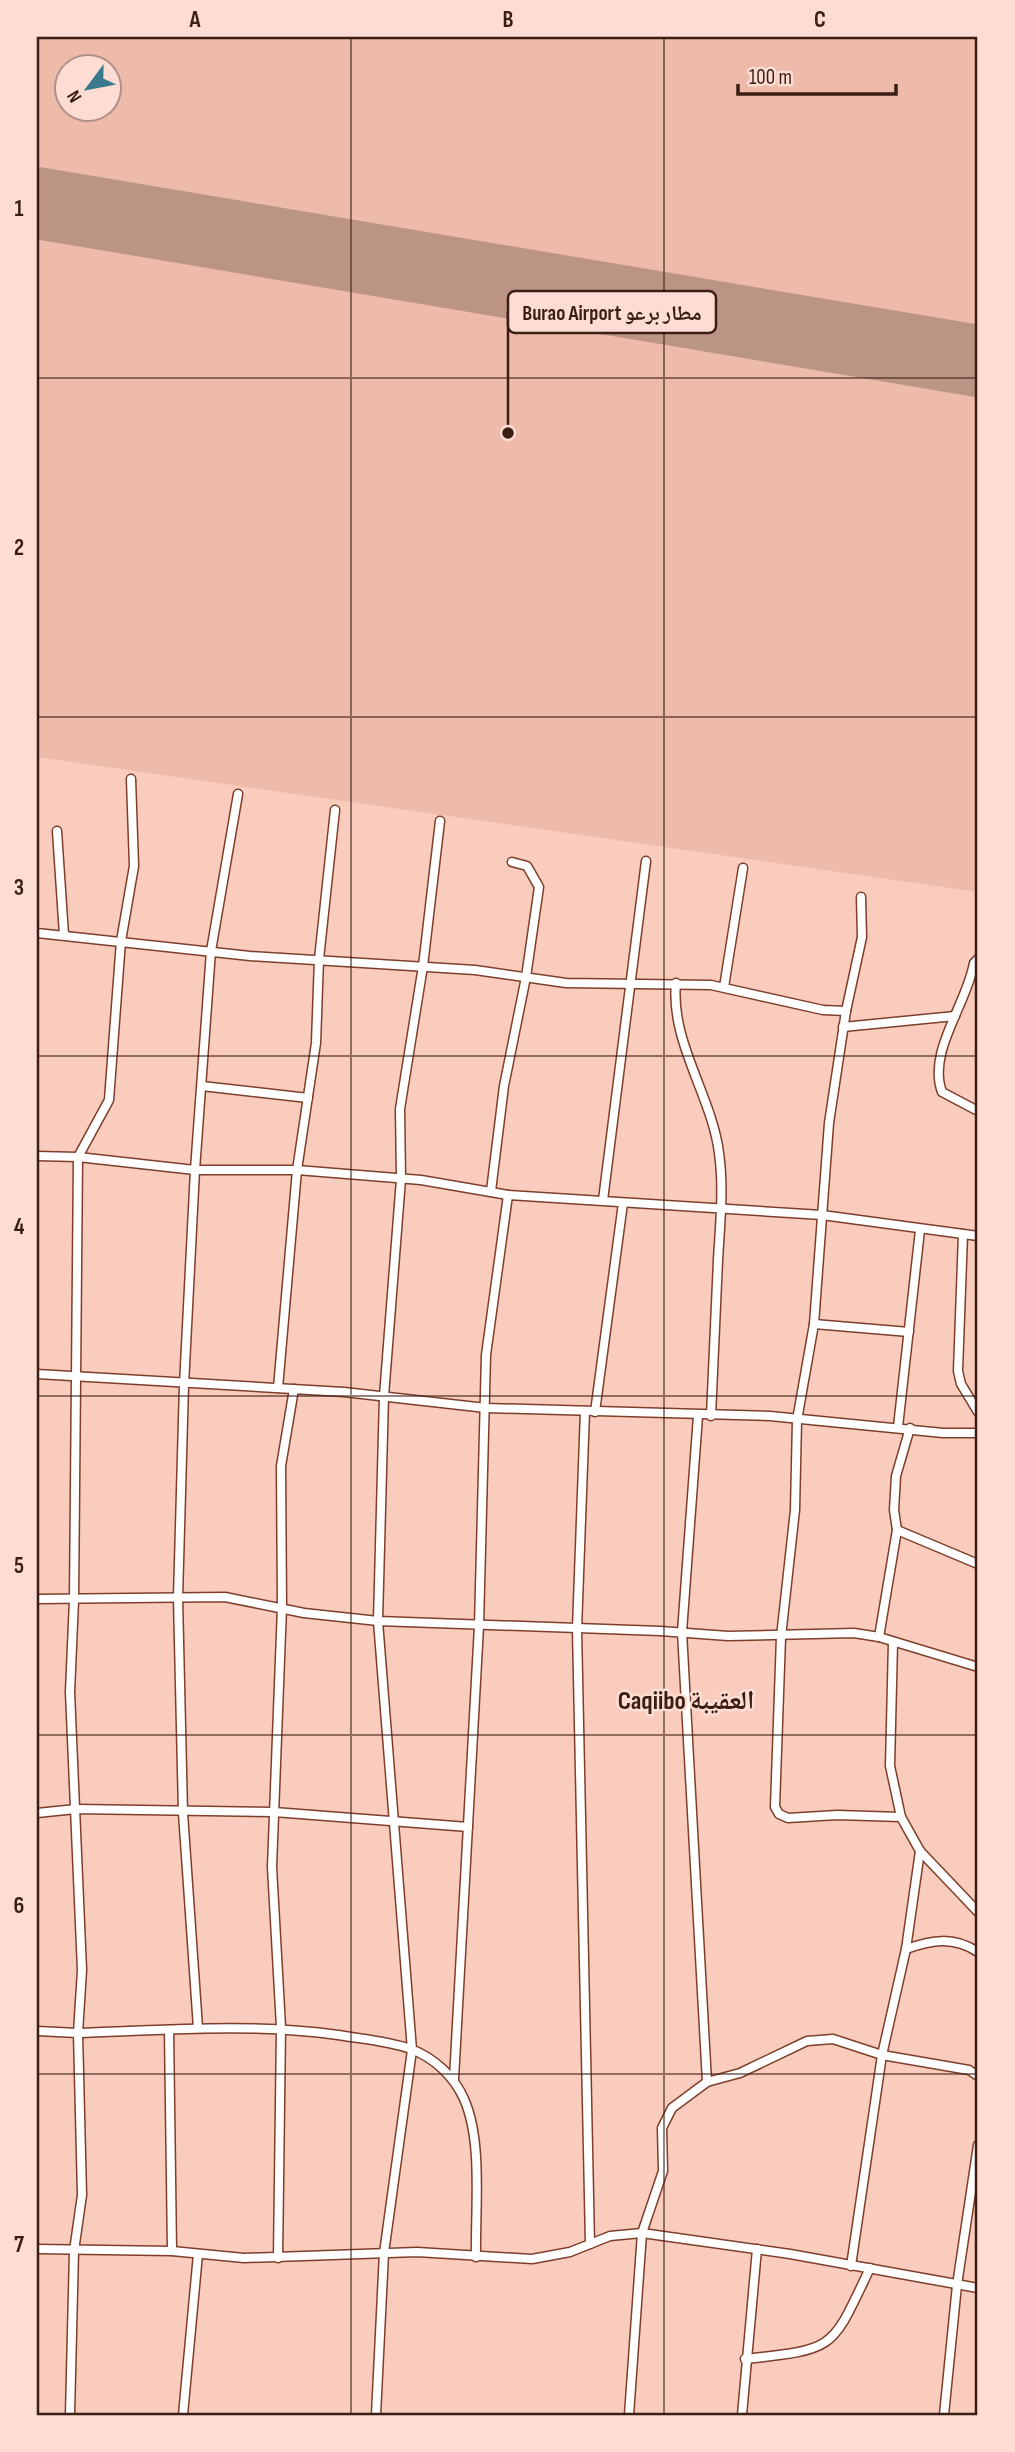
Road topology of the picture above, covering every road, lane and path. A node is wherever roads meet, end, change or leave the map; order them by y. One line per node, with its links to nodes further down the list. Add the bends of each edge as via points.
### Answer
1 (131, 779): 12 (street, via 134,866)
2 (238, 794): 13 (street)
3 (335, 810): 14 (street)
4 (440, 821): 16 (street)
5 (57, 831): 11 (street)
6 (646, 861): 19 (street)
7 (512, 862): 17 (street, via 527,866 539,887)
8 (743, 869): 20 (street)
9 (861, 897): 21 (street, via 862,937)
10 (37, 933): 11 (street)
11 (65, 935): 12 (street)
12 (121, 941): 13 (street); 28 (street, via 109,1100)
13 (211, 951): 14 (street); 24 (street)
14 (319, 959): 16 (street); 25 (street, via 316,1043)
15 (978, 959): 22 (street)
16 (423, 966): 17 (street); 31 (street, via 400,1109)
17 (526, 977): 19 (street); 32 (street, via 503,1086)
18 (676, 983): 19 (street); 20 (street); 36 (street, via 681,1030 714,1122)
19 (633, 984): 34 (street)
20 (724, 987): 21 (street)
21 (846, 1011): 23 (street)
22 (955, 1016): 23 (street); 26 (street, via 938,1066 938,1082 942,1092)
23 (843, 1027): 37 (street, via 826,1145)
24 (202, 1086): 25 (street); 29 (street)
25 (307, 1098): 30 (street)
26 (978, 1111)
27 (37, 1156): 28 (street)
28 (78, 1157): 29 (street); 44 (street)
29 (195, 1170): 30 (street); 45 (street)
30 (297, 1170): 31 (street); 46 (street)
31 (401, 1178): 32 (street); 48 (street)
32 (491, 1191): 33 (street)
33 (508, 1195): 34 (street); 49 (street, via 486,1355)
34 (603, 1200): 35 (street)
35 (623, 1203): 36 (street); 51 (street)
36 (721, 1207): 37 (street); 54 (street)
37 (822, 1215): 38 (street); 41 (street)
38 (920, 1230): 39 (street); 42 (street)
39 (963, 1234): 40 (street); 52 (street, via 958,1371)
40 (978, 1236)
41 (814, 1324): 42 (street); 55 (street)
42 (909, 1332): 56 (street)
43 (37, 1374): 44 (street)
44 (77, 1375): 45 (street); 63 (street)
45 (184, 1385): 46 (street); 61 (street)
46 (278, 1388): 47 (street)
47 (294, 1389): 48 (street); 64 (street, via 281,1466)
48 (384, 1396): 49 (street); 65 (street)
49 (486, 1408): 50 (street); 66 (street)
50 (586, 1411): 51 (street); 67 (street)
51 (596, 1412): 53 (street)
52 (978, 1412)
53 (698, 1416): 54 (street); 68 (street)
54 (710, 1416): 55 (street)
55 (797, 1420): 56 (street); 69 (street, via 795,1510)
56 (898, 1427): 57 (street)
57 (910, 1428): 58 (street); 59 (street, via 896,1476)
58 (978, 1433)
59 (897, 1530): 60 (street); 70 (street)
60 (978, 1564)
61 (178, 1598): 63 (street); 64 (street, via 225,1597); 76 (street)
62 (37, 1599): 63 (street)
63 (74, 1600): 73 (street, via 70,1692)
64 (282, 1607): 65 (street); 75 (street)
65 (378, 1621): 66 (street); 78 (street)
66 (479, 1626): 67 (street); 79 (street)
67 (577, 1629): 68 (street); 96 (street)
68 (682, 1632): 69 (street); 93 (street)
69 (781, 1637): 70 (street, via 854,1633); 77 (street, via 774,1765 779,1814 806,1819)
70 (879, 1637): 71 (street)
71 (893, 1642): 72 (street); 77 (street, via 890,1766)
72 (978, 1667)
73 (76, 1809): 74 (street); 76 (street); 88 (street, via 82,1970)
74 (37, 1812)
75 (274, 1812): 76 (street); 78 (street); 84 (street, via 272,1867)
76 (183, 1813): 85 (street)
77 (901, 1817): 80 (street)
78 (394, 1821): 79 (street); 89 (street)
79 (467, 1827): 92 (street)
80 (920, 1851): 81 (street); 82 (street)
81 (978, 1912)
82 (906, 1949): 83 (street, via 945,1940); 90 (street)
83 (978, 1952)
84 (281, 2027): 85 (street); 89 (street); 104 (street)
85 (198, 2028): 86 (street)
86 (169, 2030): 88 (street); 100 (street)
87 (37, 2031): 88 (street)
88 (78, 2033): 99 (street, via 82,2195)
89 (412, 2050): 92 (street); 101 (street)
90 (882, 2055): 91 (street, via 969,2070); 93 (street, via 833,2039 807,2040 740,2073); 105 (street)
91 (978, 2076)
92 (454, 2079): 103 (street, via 473,2127)
93 (707, 2082): 95 (street, via 666,2116 663,2171)
94 (978, 2145): 107 (street)
95 (642, 2233): 96 (street, via 610,2236); 98 (street); 113 (street)
96 (590, 2244): 103 (street, via 552,2257)
97 (37, 2249): 99 (street)
98 (757, 2249): 105 (street); 109 (street)
99 (74, 2251): 100 (street); 110 (street)
100 (172, 2251): 102 (street)
101 (384, 2253): 103 (street); 104 (street); 112 (street)
102 (198, 2254): 104 (street); 111 (street)
103 (476, 2257)
104 (278, 2259)
105 (851, 2266): 106 (street)
106 (870, 2268): 107 (street); 109 (street, via 833,2339 802,2353)
107 (957, 2285): 108 (street); 115 (street)
108 (978, 2288)
109 (745, 2359): 114 (street)
110 (71, 2415)
111 (184, 2415)
112 (376, 2415)
113 (629, 2415)
114 (742, 2415)
115 (944, 2415)

